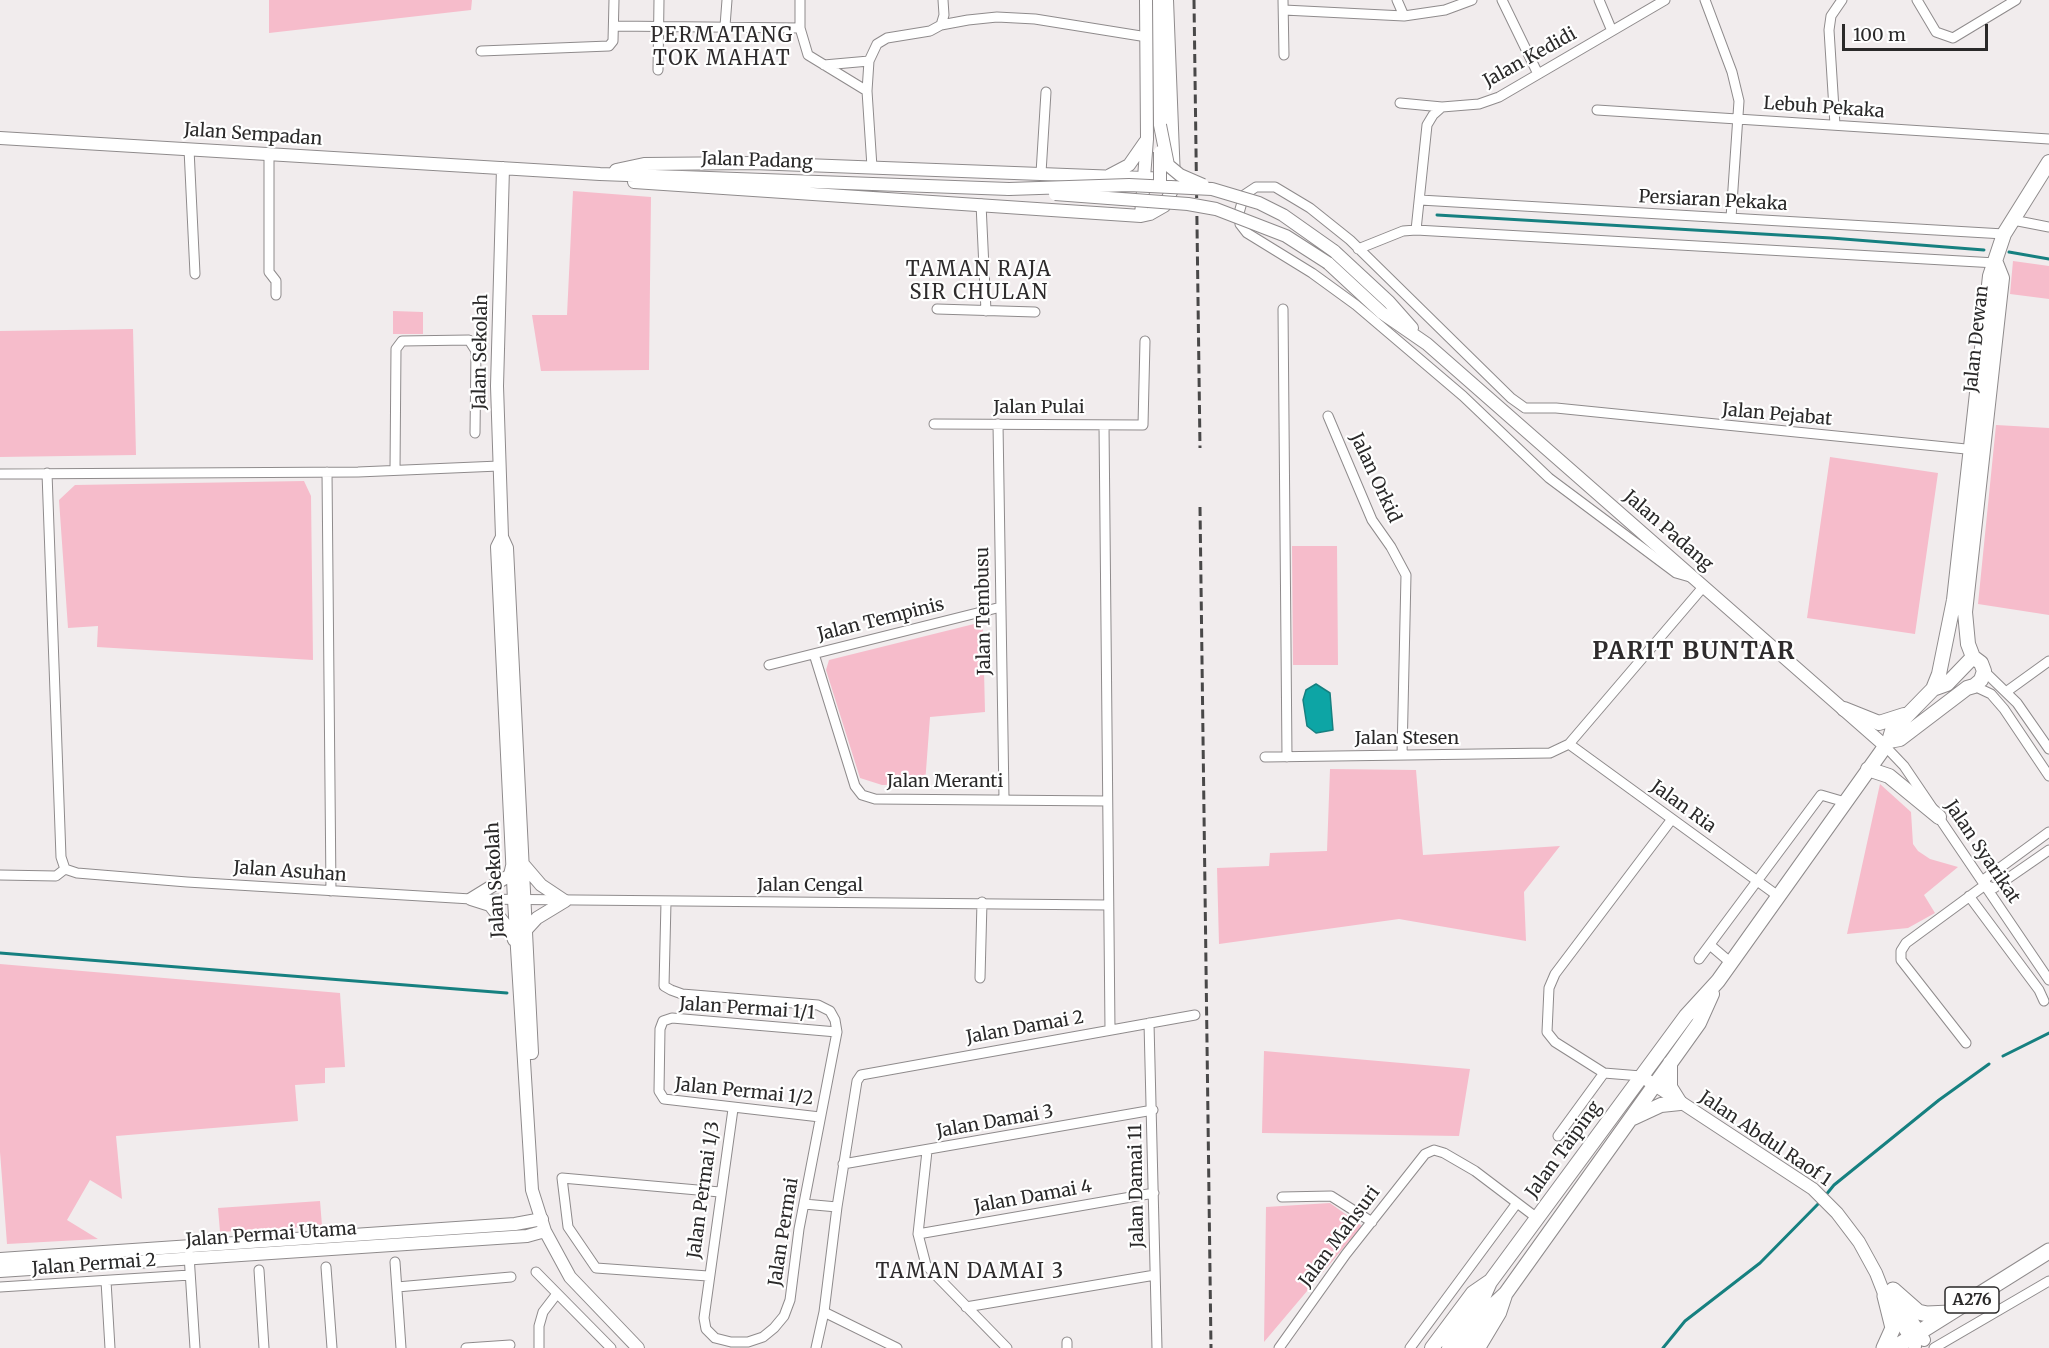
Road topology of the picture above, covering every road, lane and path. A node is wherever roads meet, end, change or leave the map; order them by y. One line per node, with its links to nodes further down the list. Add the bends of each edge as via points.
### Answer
1 (614, 0): 22 (street)
2 (659, 0): 23 (street)
3 (727, 0): 24 (street)
4 (800, 0): 25 (street)
5 (943, 0): 21 (street)
6 (1146, 0): 27 (street)
7 (1159, 0): 40 (street)
8 (1167, 0): 44 (street)
9 (1283, 0): 19 (street)
10 (1397, 0): 20 (street)
11 (1472, 0): 20 (street, via 1445,10)
12 (1502, 0): 33 (street)
13 (1599, 0): 26 (street)
14 (1665, 0): 26 (street, Jalan Kedidi)
15 (1705, 0): 39 (street, via 1737,86)
16 (1842, 0): 41 (street, via 1831,16 1829,30)
17 (1917, 0): 18 (street, via 1936,32 1953,38)
18 (2016, 0)
19 (1284, 10): 20 (street); 29 (street)
20 (1404, 16)
21 (941, 25): 27 (street, via 998,17 1035,19); 30 (street, via 930,31 887,38 877,44)
22 (614, 26): 23 (street); 28 (street, via 609,46)
23 (659, 26): 24 (street); 32 (street)
24 (725, 26): 25 (street)
25 (800, 28): 31 (street, via 808,55)
26 (1612, 31): 33 (street, Jalan Kedidi)
27 (1147, 37): 43 (street)
28 (481, 51)
29 (1284, 55)
30 (869, 61): 31 (street); 34 (street)
31 (824, 65): 34 (street)
32 (658, 70)
33 (1538, 74): 37 (street, Jalan Kedidi, via 1479,104)
34 (867, 92): 49 (street)
35 (1046, 92): 51 (street)
36 (1400, 103): 37 (street, Jalan Kedidi)
37 (1443, 107): 59 (street, via 1427,125)
38 (1596, 110): 39 (street, Lebuh Pekaka)
39 (1738, 119): 41 (street, Lebuh Pekaka); 63 (street)
40 (1160, 125): 56 (street, bridge); 58 (street, bridge, via 1168,165 1180,175)
41 (1835, 125): 45 (street, Lebuh Pekaka)
42 (0, 138): 46 (street, Jalan Sempadan)
43 (1147, 139): 44 (street); 53 (street, via 1129,165); 54 (street)
44 (1173, 139): 55 (street)
45 (2049, 139)
46 (189, 149): 47 (street, Jalan Sempadan); 70 (street)
47 (269, 154): 50 (street, Jalan Sempadan); 71 (street, via 269,272 276,281)
48 (2049, 162): 64 (main road)
49 (872, 166): 51 (street); 52 (street, via 644,164)
50 (503, 168): 52 (street, Jalan Padang); 86 (street, Jalan Sekolah, via 497,386)
51 (1041, 173): 53 (street)
52 (600, 174): 57 (street, Jalan Padang); 61 (street, via 636,183 705,189)
53 (1110, 175): 54 (street)
54 (1145, 178): 55 (street); 62 (street)
55 (1174, 179): 62 (street, via 1164,206)
56 (1160, 186): 57 (street, Jalan Padang, bridge); 58 (street, Jalan Padang, bridge); 60 (street, bridge)
57 (1009, 189): 60 (street, Jalan Padang, bridge)
58 (1212, 189): 79 (street, Jalan Padang, bridge, via 1267,207 1334,251)
59 (1420, 200): 63 (street, Persiaran Pekaka); 66 (street)
60 (1159, 202): 79 (street, Jalan Padang, bridge, via 1216,209 1287,236 1328,263 1382,313)
61 (981, 204): 62 (street); 74 (street)
62 (1141, 216)
63 (1731, 218): 67 (street, Persiaran Pekaka)
64 (2013, 220): 65 (street); 67 (main road)
65 (2049, 227)
66 (1416, 230): 68 (street, via 1403,231); 69 (street)
67 (2004, 234): 69 (main road)
68 (1358, 249): 85 (street, Jalan Pejabat, via 1525,408); 92 (street, via 1310,208 1275,187 1249,189 1240,202 1240,224 1247,233 1356,305 1463,396 1549,478 1676,573)
69 (1996, 262): 85 (main road, Jalan Dewan, via 2002,278)
70 (195, 274)
71 (276, 295)
72 (937, 309): 74 (street)
73 (1283, 309): 77 (street)
74 (986, 311): 75 (street)
75 (1035, 312)
76 (1276, 324): 77 (street)
77 (1283, 337): 109 (street)
78 (1145, 341): 83 (street, Jalan Pulai, via 1143,425)
79 (1427, 344): 92 (street, Jalan Padang)
80 (1328, 416): 107 (street, Jalan Orkid, via 1372,520 1406,575)
81 (934, 424): 82 (street, Jalan Pulai)
82 (998, 424): 83 (street, Jalan Pulai); 93 (street, Jalan Tembusu)
83 (1104, 425): 113 (street)
84 (476, 433): 87 (street, via 476,351 469,340 402,341 396,350)
85 (1977, 450): 91 (main road, Jalan Dewan)
86 (499, 466): 87 (street); 119 (street, Jalan Sekolah, via 502,537 507,548)
87 (395, 470): 88 (street)
88 (327, 472): 89 (street); 124 (street)
89 (47, 473): 90 (street); 120 (street, via 61,857)
90 (0, 474)
91 (1969, 524): 95 (main road, Jalan Dewan, via 1965,631); 100 (main road, Jalan Dewan, via 1940,674)
92 (1699, 583): 102 (street, Jalan Padang); 105 (street)
93 (1000, 607): 94 (street, Jalan Tempinis); 112 (street, Jalan Tembusu)
94 (814, 654): 97 (street, Jalan Tempinis); 112 (street, Jalan Meranti, via 855,786 862,795 875,799)
95 (1972, 657): 98 (main road, Jalan Dewan); 100 (main road, via 1947,684)
96 (2049, 661): 101 (street)
97 (769, 665)
98 (1984, 671): 99 (main road, Jalan Taiping); 101 (street, Jalan Dewan)
99 (1974, 686): 104 (main road, Jalan Taiping, via 1900,739); 111 (street, via 1991,694 2004,709)
100 (1933, 689): 103 (main road, Jalan Taiping)
101 (2006, 692): 106 (street, Jalan Dewan)
102 (1844, 709): 103 (main road, via 1879,723); 104 (street, Jalan Padang)
103 (1909, 713): 104 (main road, Jalan Taiping, via 1892,731)
104 (1887, 743): 110 (main road, Jalan Taiping); 115 (street, Jalan Syarikat)
105 (1569, 744): 107 (street, Jalan Stesen, via 1550,753); 116 (street, Jalan Ria)
106 (2049, 749)
107 (1402, 755): 109 (street, Jalan Stesen)
108 (1265, 757): 109 (street, Jalan Stesen)
109 (1287, 757)
110 (1868, 769): 114 (main road, Jalan Taiping); 115 (main road, via 1889,776)
111 (2049, 776)
112 (1004, 798): 113 (street, Jalan Meranti)
113 (1107, 801): 132 (street)
114 (1845, 802): 122 (street, via 1821,795); 125 (main road, Jalan Taiping)
115 (1939, 818): 123 (street, Jalan Syarikat)
116 (1672, 819): 122 (street, Jalan Ria); 148 (street, via 1555,974 1549,988 1547,1032 1555,1042)
117 (2049, 832): 123 (street, via 1986,878)
118 (2049, 849): 123 (street, via 1994,888)
119 (518, 864): 127 (street, via 510,875); 128 (street, Jalan Sekolah); 129 (street)
120 (65, 869): 121 (street, via 56,876); 124 (street, Jalan Asuhan)
121 (0, 875)
122 (1758, 881): 125 (street, Jalan Ria); 134 (street)
123 (1985, 885): 126 (street); 139 (street, Jalan Syarikat)
124 (331, 891): 127 (street, Jalan Asuhan)
125 (1778, 896): 137 (main road, Jalan Taiping)
126 (1969, 896): 141 (street); 146 (street, via 1906,943 1901,951 1901,960)
127 (471, 899): 128 (street, Jalan Asuhan); 135 (street, via 490,905 500,916)
128 (519, 900): 129 (street, Jalan Cengal); 133 (street, Jalan Sekolah); 135 (street, Jalan Sekolah)
129 (565, 901): 130 (street, Jalan Cengal); 133 (street, via 537,918)
130 (666, 902): 131 (street, Jalan Cengal); 145 (street, Jalan Permai, via 664,986 682,994 818,1005 830,1011)
131 (982, 902): 132 (street, Jalan Cengal); 138 (street)
132 (1107, 905): 144 (street)
133 (526, 930): 169 (street, Jalan Sekolah)
134 (1710, 945): 136 (street); 137 (street)
135 (518, 953): 159 (street, Jalan Sekolah)
136 (1700, 959)
137 (1731, 963): 140 (main road, Jalan Taiping)
138 (980, 978)
139 (2049, 980)
140 (1718, 981): 147 (main road, Jalan Taiping, via 1699,1023); 149 (main road, Jalan Taiping, via 1686,1016)
141 (2044, 1001)
142 (1195, 1015): 143 (street, Jalan Damai 2)
143 (1149, 1023): 144 (street, Jalan Damai 2); 153 (street, Jalan Damai 11)
144 (1110, 1029): 158 (street, Jalan Damai 2, via 861,1075)
145 (837, 1032): 150 (street, Jalan Permai 1/1, via 672,1018 663,1021 659,1091); 154 (street, Jalan Permai)
146 (1966, 1043)
147 (1670, 1061): 149 (main road, Jalan Taiping); 151 (main road, via 1670,1087)
148 (1604, 1073): 149 (street); 156 (street)
149 (1647, 1079): 151 (street, Jalan Abdul Raof 1); 155 (main road, Jalan Taiping); 166 (main road, Jalan Taiping)
150 (664, 1100): 152 (street, Jalan Permai 1/2)
151 (1680, 1103): 155 (main road, via 1661,1105); 190 (street, Jalan Abdul Raof 1, via 1813,1189 1859,1242)
152 (733, 1109): 154 (street, Jalan Permai 1/2); 160 (street, Jalan Permai 1/3)
153 (1153, 1110): 157 (street, Jalan Damai 3); 161 (street, Jalan Damai 11)
154 (820, 1117): 164 (street, Jalan Permai)
155 (1630, 1120): 189 (main road, Jalan Taiping)
156 (1558, 1136)
157 (927, 1151): 158 (street, Jalan Damai 3); 170 (street)
158 (843, 1164): 165 (street)
159 (532, 1190): 168 (street, via 532,1207); 169 (street, Jalan Sekolah)
160 (720, 1192): 182 (street, Jalan Permai 1/3); 182 (street, via 562,1178 568,1227 596,1268)
161 (1154, 1193): 170 (street, Jalan Damai 4); 181 (street, Jalan Damai 11)
162 (1282, 1197): 167 (street, via 1331,1196)
163 (1517, 1203): 166 (street); 167 (street, Jalan Mahsuri, via 1475,1172 1434,1150 1425,1154); 195 (street)
164 (804, 1204): 165 (street); 182 (street, Jalan Permai, via 790,1300 784,1316 763,1337 731,1342 715,1338 706,1329)
165 (837, 1207): 193 (street)
166 (1537, 1218): 186 (main road, Jalan Taiping)
167 (1372, 1222): 212 (street, Jalan Mahsuri)
168 (515, 1224): 169 (street, Jalan Permai Utama); 172 (street, Jalan Permai Utama)
169 (543, 1225): 172 (street, Jalan Permai Utama, via 527,1236); 207 (street, Jalan Sekolah, via 570,1277)
170 (918, 1234): 192 (street, via 926,1265)
171 (2049, 1251): 194 (main road, A276)
172 (189, 1252): 173 (street, Jalan Permai Utama); 178 (street, Jalan Permai Utama); 180 (street)
173 (0, 1259)
174 (2049, 1260): 197 (main road, A276)
175 (395, 1262): 188 (street)
176 (326, 1267): 202 (street)
177 (259, 1270): 201 (street)
178 (0, 1271)
179 (536, 1272): 191 (street)
180 (190, 1275): 184 (street, Jalan Permai 2); 200 (street)
181 (1155, 1275): 192 (street); 211 (street, Jalan Damai 11)
182 (708, 1276)
183 (511, 1277): 188 (street)
184 (106, 1281): 187 (street, Jalan Permai 2); 199 (street)
185 (2049, 1281): 197 (street)
186 (1490, 1282): 196 (main road, via 1473,1293); 215 (main road, Jalan Taiping)
187 (0, 1287)
188 (397, 1287): 203 (street)
189 (1506, 1293): 216 (main road, Jalan Taiping, via 1491,1307); 217 (main road)
190 (1889, 1293): 194 (main road, via 1918,1312); 197 (street, Jalan Abdul Raof 1); 218 (main road, via 1893,1329)
191 (556, 1294): 205 (street, via 543,1312); 206 (street)
192 (966, 1307): 210 (street)
193 (824, 1312): 208 (street); 209 (street)
194 (1952, 1313): 197 (main road, A276)
195 (1432, 1320): 196 (street); 213 (street)
196 (1445, 1330): 214 (main road)
197 (1919, 1342): 219 (main road, A276)
198 (510, 1345): 204 (street)
199 (110, 1348)
200 (195, 1348)
201 (264, 1348)
202 (332, 1348)
203 (401, 1348)
204 (468, 1348)
205 (539, 1348)
206 (611, 1348)
207 (638, 1348)
208 (816, 1348)
209 (897, 1348)
210 (1007, 1348)
211 (1157, 1348)
212 (1279, 1348)
213 (1410, 1348)
214 (1432, 1348)
215 (1449, 1348)
216 (1463, 1348)
217 (1478, 1348)
218 (1884, 1348)
219 (1894, 1348)

